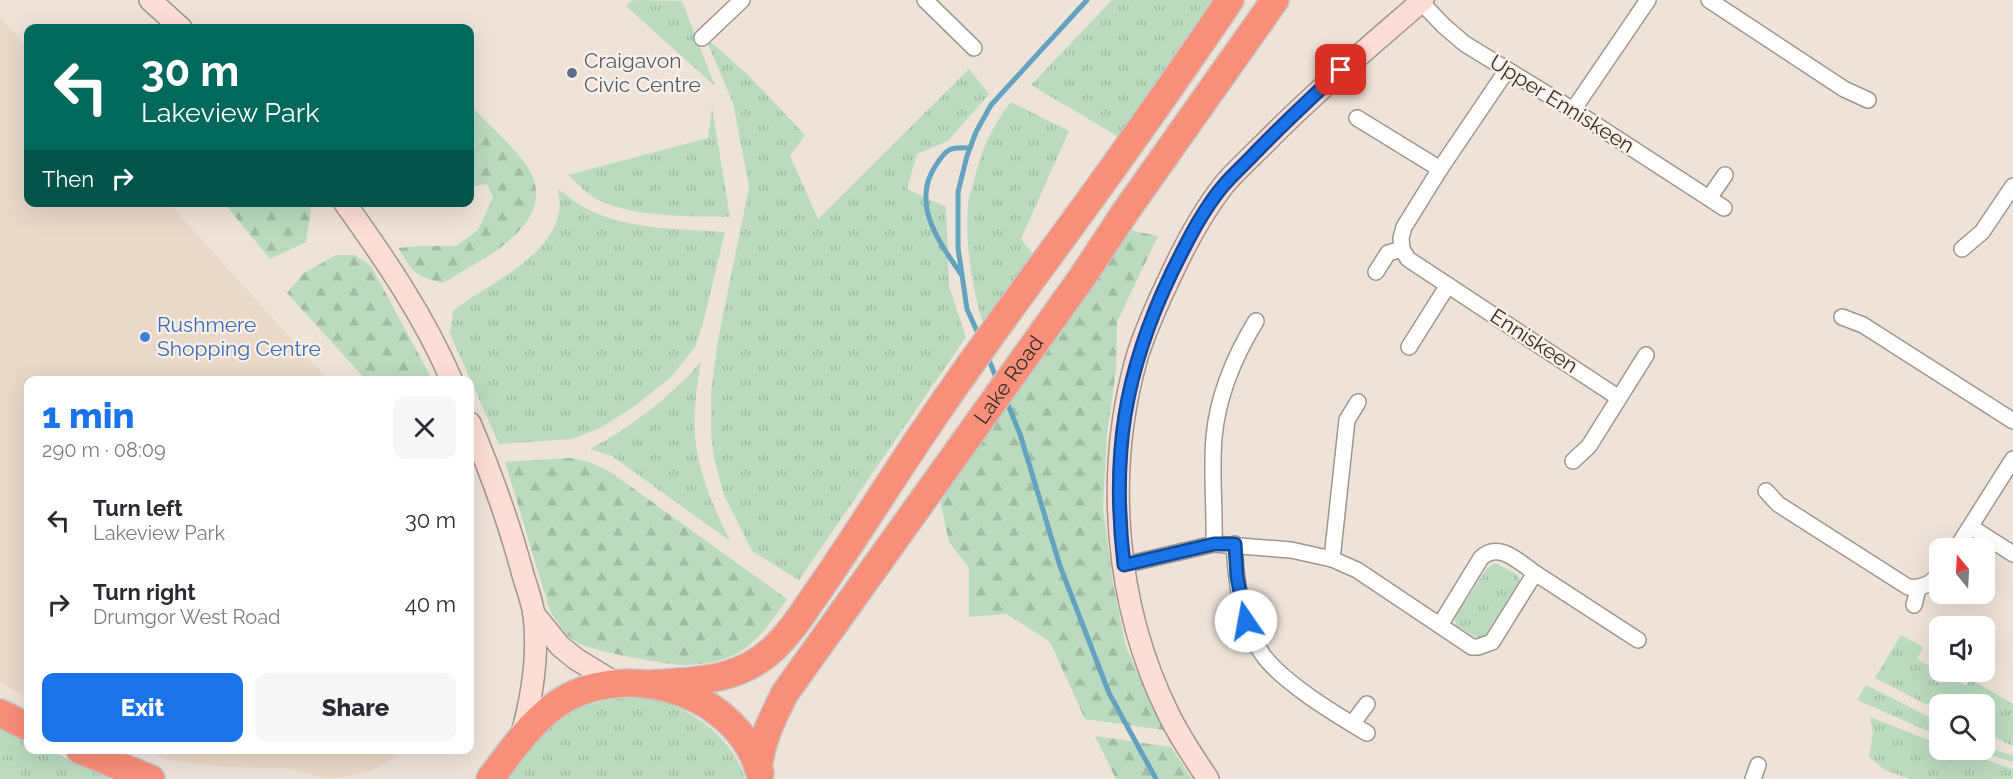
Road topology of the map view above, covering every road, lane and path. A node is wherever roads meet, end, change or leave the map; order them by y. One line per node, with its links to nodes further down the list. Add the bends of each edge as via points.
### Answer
1 (150, 0): 9 (street)
2 (742, 0): 10 (street)
3 (925, 0): 11 (street)
4 (1230, 0): 53 (highway, Lake Road, via 930,421 790,631 754,664 712,680)
5 (1275, 0): 61 (highway, Lake Road, via 786,693 761,746)
6 (1648, 0): 14 (street)
7 (1709, 0): 13 (street, via 1844,89)
8 (1422, 1): 12 (street, Upper Enniskeen, via 1465,44); 44 (street, via 1296,112 1223,186 1198,222 1151,320 1128,395 1118,483)
9 (177, 24)
10 (702, 38)
11 (974, 48)
12 (1507, 70): 14 (street, Upper Enniskeen); 16 (street)
13 (1868, 100)
14 (1573, 110): 19 (street, Upper Enniskeen)
15 (1357, 118): 16 (street)
16 (1440, 169): 22 (street, via 1404,227)
17 (1725, 175): 19 (street)
18 (2013, 186): 23 (street, via 1982,232)
19 (1709, 198): 21 (street, Upper Enniskeen)
20 (348, 207): 30 (street, via 419,314)
21 (1724, 208)
22 (1402, 249): 24 (street, via 1388,253); 25 (street, Enniskeen, via 1408,259)
23 (1962, 249)
24 (1376, 272)
25 (1448, 285): 28 (street); 31 (street, Enniskeen)
26 (1842, 317): 33 (street, via 1863,325)
27 (1256, 321): 40 (street, via 1229,372 1220,405 1214,437)
28 (1409, 347)
29 (1646, 355): 31 (street)
30 (450, 376)
31 (1619, 398): 36 (street, via 1589,446)
32 (1358, 402): 43 (street, via 1347,420)
33 (2013, 421)
34 (474, 433): 49 (street, via 496,485)
35 (2013, 459): 38 (street)
36 (1573, 461)
37 (1766, 491): 47 (street, via 1778,504 1908,587)
38 (1971, 527): 39 (street); 42 (street)
39 (1964, 538)
40 (1214, 544): 41 (street); 44 (street)
41 (1235, 544): 43 (street); 56 (street, via 1241,605 1264,656 1307,694)
42 (2013, 554)
43 (1332, 559): 50 (street, via 1357,570)
44 (1124, 565): 64 (street, via 1130,604 1152,678 1168,715)
45 (1535, 573): 50 (street, via 1492,642 1472,647); 50 (street, via 1506,553 1486,553); 51 (street)
46 (1929, 583): 47 (street)
47 (1918, 589): 48 (street)
48 (1914, 605)
49 (534, 614): 52 (street, via 560,646); 59 (street, via 531,701)
50 (1440, 625)
51 (1638, 640)
52 (617, 684): 53 (highway); 59 (highway, via 568,698 546,713)
53 (650, 684): 61 (highway, via 700,700 717,712 741,737)
54 (1367, 704): 56 (street)
55 (0, 713): 57 (highway)
56 (1352, 724): 58 (street)
57 (24, 725)
58 (1367, 733)
59 (521, 739): 63 (highway)
60 (90, 754): 62 (highway)
61 (760, 773)
62 (151, 779)
63 (490, 779)
64 (1208, 779)

